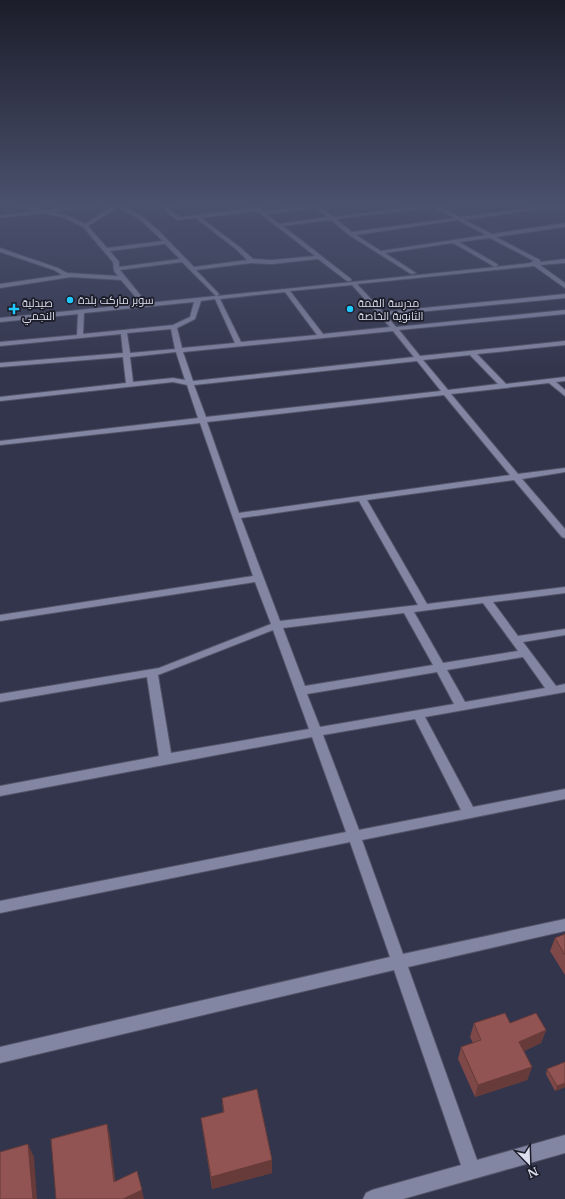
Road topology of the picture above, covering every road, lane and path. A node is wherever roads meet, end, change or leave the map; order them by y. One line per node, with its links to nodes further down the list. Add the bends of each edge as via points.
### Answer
1 (31, 260): 17 (street, via 56,268)
2 (114, 260): 14 (street)
3 (184, 260): 14 (street); 15 (street)
4 (292, 260): 10 (street)
5 (324, 260): 19 (street)
6 (393, 260): 16 (street)
7 (486, 260): 13 (street)
8 (532, 260): 12 (street)
9 (550, 260): 12 (street)
10 (251, 261): 15 (street)
11 (565, 261): 12 (street)
12 (535, 262): 13 (street); 19 (street); 21 (street)
13 (495, 265): 16 (street)
14 (116, 269): 18 (street)
15 (193, 269): 23 (street)
16 (413, 274): 19 (street)
17 (69, 276): 18 (street); 20 (street)
18 (123, 278): 26 (street)
19 (351, 282): 22 (street); 23 (street); 31 (street)
20 (0, 286)
21 (565, 286)
22 (286, 290): 23 (street); 38 (street)
23 (216, 296): 25 (street); 26 (street); 41 (street)
24 (565, 296): 27 (street)
25 (198, 300): 29 (street); 34 (street, via 192,318)
26 (142, 301): 32 (street)
27 (480, 304): 28 (street); 31 (street)
28 (485, 309)
29 (81, 311): 33 (street); 37 (street)
30 (565, 312): 35 (street, via 492,317)
31 (381, 314): 35 (street)
32 (0, 316)
33 (0, 320)
34 (174, 327): 36 (street); 42 (street)
35 (395, 329): 38 (street); 45 (street)
36 (124, 332): 37 (street); 44 (street)
37 (80, 336): 40 (street)
38 (321, 336): 41 (street)
39 (565, 343): 43 (street)
40 (0, 344)
41 (239, 344): 42 (street)
42 (179, 350): 44 (street); 49 (street)
43 (472, 353): 45 (street); 51 (street)
44 (125, 354): 46 (street); 50 (street)
45 (419, 358): 49 (street); 52 (street)
46 (0, 365)
47 (565, 380): 48 (street)
48 (551, 381): 51 (street); 53 (street)
49 (190, 383): 50 (street, via 173,380); 55 (street)
50 (130, 385): 54 (street)
51 (504, 386): 52 (street)
52 (446, 393): 55 (street); 58 (street)
53 (565, 394)
54 (0, 400)
55 (204, 420): 56 (street); 60 (street)
56 (0, 443)
57 (565, 470): 58 (street)
58 (516, 477): 59 (street); 61 (street)
59 (362, 499): 60 (street); 65 (street)
60 (236, 516): 62 (street)
61 (565, 535)
62 (259, 578): 67 (street); 68 (street)
63 (565, 590): 64 (street)
64 (486, 600): 65 (street); 70 (street)
65 (424, 607): 66 (street)
66 (407, 609): 68 (street); 72 (street)
67 (0, 618)
68 (277, 625): 73 (street); 76 (street)
69 (565, 632): 70 (street)
70 (515, 640): 71 (street)
71 (525, 653): 72 (street); 75 (street)
72 (440, 668): 76 (street); 78 (street)
73 (152, 673): 77 (street); 81 (street)
74 (565, 688): 75 (street)
75 (553, 690): 78 (street)
76 (301, 691): 80 (street)
77 (0, 698)
78 (462, 707): 79 (street)
79 (418, 714): 80 (street); 84 (street)
80 (316, 733): 81 (street); 85 (street)
81 (166, 759): 82 (street)
82 (0, 791)
83 (565, 794): 84 (street)
84 (469, 812): 85 (street)
85 (354, 835): 86 (street); 88 (street)
86 (0, 907)
87 (565, 925): 88 (street)
88 (398, 962): 89 (street); 91 (street)
89 (0, 1054)
90 (565, 1144): 91 (street)
91 (472, 1171): 92 (street)
92 (372, 1199)

